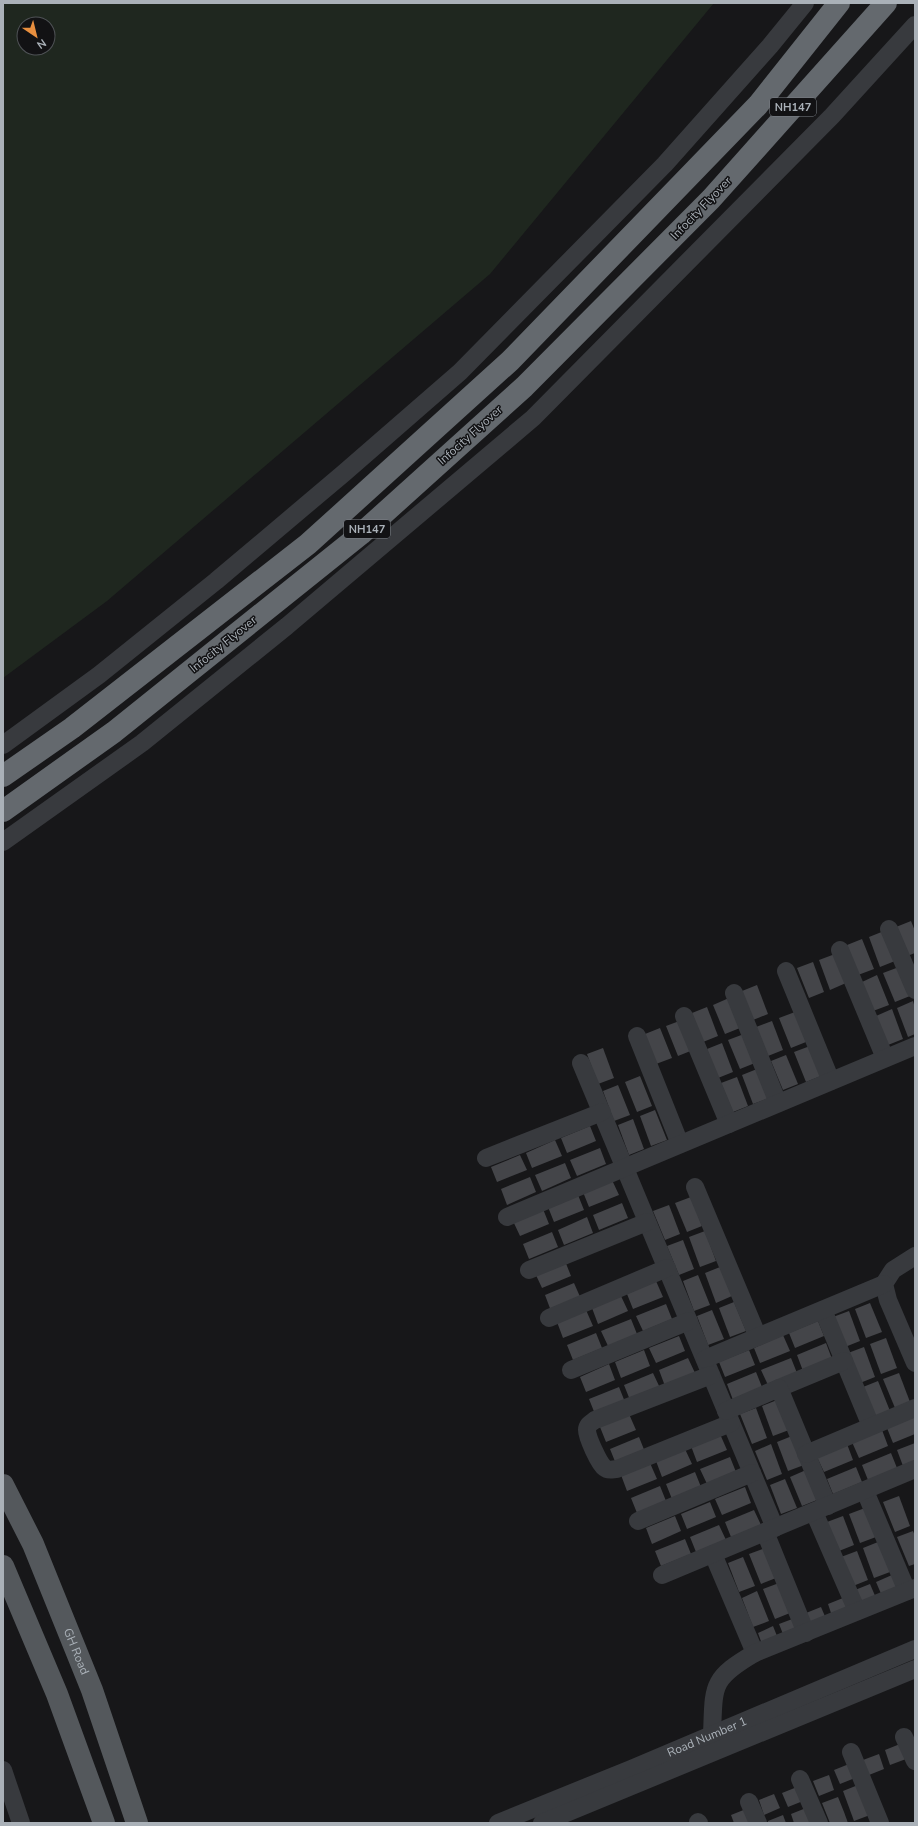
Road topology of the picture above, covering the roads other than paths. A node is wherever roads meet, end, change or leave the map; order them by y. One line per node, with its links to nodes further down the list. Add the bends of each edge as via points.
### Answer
1 (805, 3): 5 (street, via 665,164 460,372 216,581 99,675)
2 (839, 3): 6 (highway, NH147, via 758,105 510,361 308,544 72,728)
3 (886, 3): 7 (highway, Infocity Flyover / NH147, via 700,210 524,387 361,534 114,732)
4 (915, 25): 8 (street, via 832,116 533,418 287,626 142,743)
5 (3, 746)
6 (3, 776)
7 (3, 811)
8 (3, 842)
9 (889, 929): 12 (street)
10 (840, 950): 17 (street)
11 (786, 971): 19 (street)
12 (915, 990)
13 (734, 993): 20 (street)
14 (684, 1016): 22 (street)
15 (637, 1036): 23 (street)
16 (913, 1052): 17 (street)
17 (885, 1058): 19 (street)
18 (581, 1063): 21 (street)
19 (831, 1081): 20 (street)
20 (778, 1103): 22 (street)
21 (602, 1112): 24 (street); 25 (street)
22 (729, 1124): 23 (street)
23 (680, 1144): 25 (street)
24 (486, 1158)
25 (625, 1167): 27 (street); 28 (street)
26 (696, 1187): 36 (street)
27 (508, 1216)
28 (647, 1222): 30 (street); 31 (street)
29 (915, 1256): 32 (street, via 893,1270)
30 (667, 1268): 34 (street); 35 (street)
31 (529, 1270)
32 (884, 1284): 33 (street); 38 (street, via 888,1300)
33 (823, 1310): 36 (street); 37 (street)
34 (549, 1318)
35 (689, 1321): 39 (street); 40 (street)
36 (758, 1337): 39 (street)
37 (844, 1361): 41 (street); 44 (street)
38 (915, 1363)
39 (708, 1367): 43 (street); 43 (street, via 595,1420 587,1430 589,1436 604,1468 617,1469)
40 (571, 1370)
41 (779, 1388): 43 (street); 45 (street)
42 (915, 1408): 44 (street)
43 (729, 1417): 47 (street)
44 (871, 1426): 45 (street)
45 (806, 1454): 50 (street)
46 (915, 1469): 49 (street)
47 (752, 1473): 51 (street); 52 (street)
48 (3, 1486): 72 (main road, GH Road, via 33,1544 92,1690)
49 (865, 1491): 50 (street); 56 (street)
50 (821, 1509): 52 (street); 57 (street)
51 (638, 1521)
52 (770, 1530): 53 (street); 58 (street)
53 (713, 1554): 55 (street); 60 (street)
54 (3, 1566): 71 (main road, via 57,1694)
55 (662, 1575)
56 (911, 1590): 57 (street)
57 (857, 1611): 58 (street)
58 (806, 1633): 60 (street)
59 (915, 1648): 62 (street, Road Number 1)
60 (755, 1653): 62 (street, via 724,1674 717,1685 714,1694)
61 (915, 1669): 74 (street, Road Number 1)
62 (712, 1735): 73 (street, Road Number 1)
63 (904, 1737): 65 (street)
64 (851, 1752): 77 (street)
65 (915, 1761)
66 (3, 1770): 68 (street)
67 (800, 1779): 76 (street)
68 (8, 1802): 70 (street)
69 (750, 1802): 75 (street)
70 (21, 1823)
71 (104, 1823)
72 (137, 1823)
73 (498, 1823)
74 (542, 1823)
75 (758, 1823)
76 (819, 1823)
77 (880, 1823)

